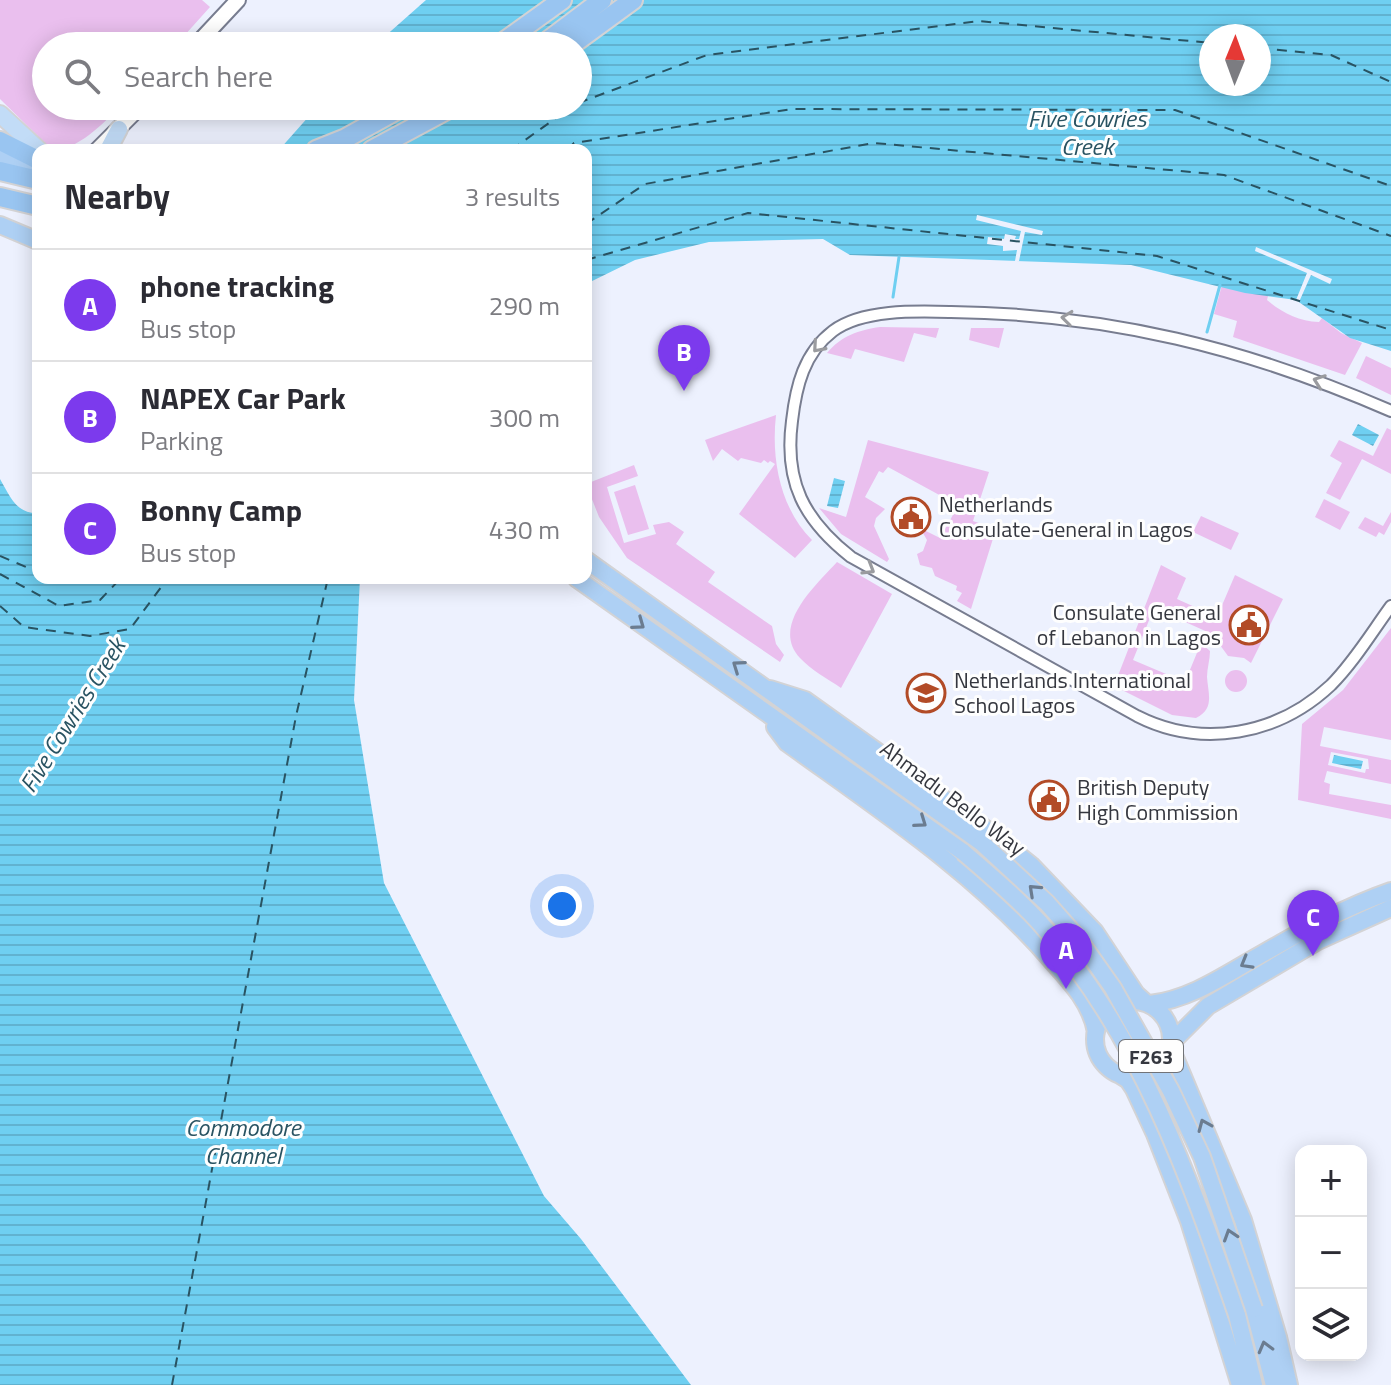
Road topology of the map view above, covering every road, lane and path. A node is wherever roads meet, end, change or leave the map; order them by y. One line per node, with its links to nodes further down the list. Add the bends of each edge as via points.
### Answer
1 (238, 0): 5 (main road)
2 (562, 0): 6 (highway)
3 (602, 0): 7 (highway)
4 (633, 0): 8 (highway)
5 (208, 32)
6 (517, 32)
7 (560, 32)
8 (589, 32)
9 (0, 114): 15 (main road)
10 (128, 120): 13 (main road)
11 (379, 120): 18 (highway)
12 (428, 120): 19 (highway)
13 (119, 129): 16 (main road); 17 (main road)
14 (0, 141): 21 (highway)
15 (32, 144)
16 (103, 144)
17 (111, 144)
18 (331, 144)
19 (383, 144)
20 (0, 157): 23 (highway)
21 (32, 157)
22 (0, 171): 24 (highway)
23 (32, 176)
24 (32, 178)
25 (0, 197): 26 (highway)
26 (32, 205)
27 (0, 225): 28 (highway)
28 (32, 238)
29 (1391, 411): 32 (street, one-way to 32, via 1272,364 1143,330 1031,314 907,311 855,320 818,345 800,377 789,448 802,502 827,539 851,557 1137,716 1180,733 1258,727 1306,705 1342,673)
30 (592, 564): 33 (highway, Ahmadu Bello Way / F263, one-way to 30)
31 (584, 584): 34 (highway, Ahmadu Bello Way / F263, one-way to 34)
32 (1391, 606)
33 (770, 689): 37 (highway, via 805,700 1031,865 1095,932); 43 (highway, Ahmadu Bello Way / F263, one-way to 33, bridge, via 1202,1157 1113,988 1077,937 982,843)
34 (764, 713): 38 (highway, via 787,743 988,893 1069,981 1089,1010); 42 (highway, Ahmadu Bello Way / F263, one-way to 42, bridge, via 963,852 1038,921 1076,968 1142,1074 1175,1146 1237,1315)
35 (1391, 891): 37 (highway, one-way to 37, via 1317,922 1197,991)
36 (1391, 908): 39 (highway, via 1318,941 1208,1006)
37 (1148, 1004): 38 (highway, via 1114,1006); 39 (highway, via 1164,1016)
38 (1096, 1032): 40 (highway, via 1099,1056)
39 (1171, 1045): 40 (highway, via 1166,1059 1150,1073); 44 (highway, one-way to 39, via 1243,1220)
40 (1117, 1073): 41 (highway, via 1134,1089 1155,1134 1189,1221)
41 (1240, 1385)
42 (1254, 1385)
43 (1274, 1385)
44 (1289, 1385)

